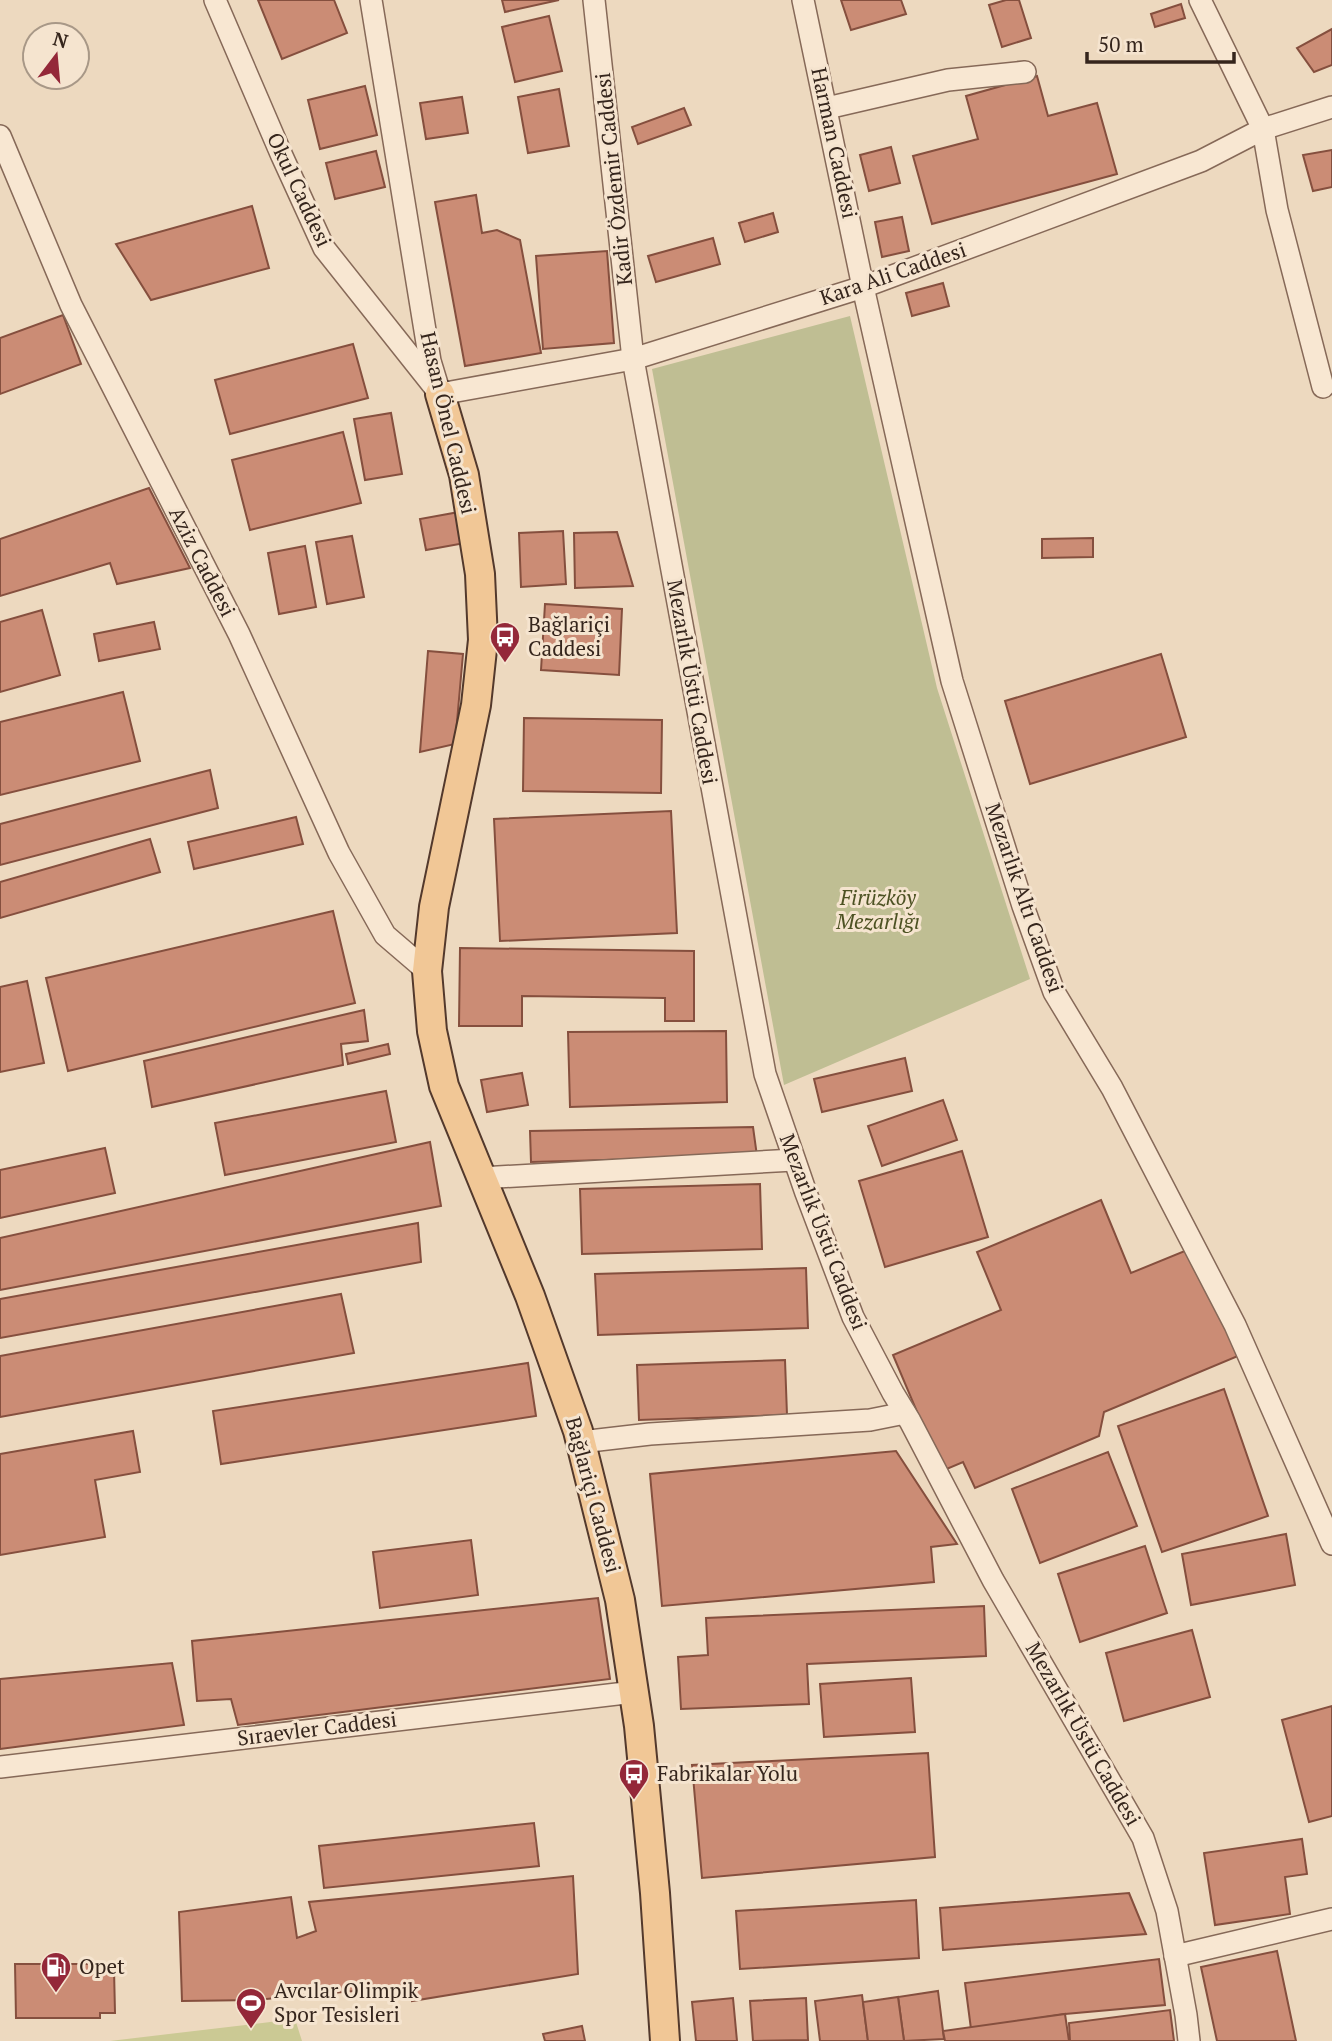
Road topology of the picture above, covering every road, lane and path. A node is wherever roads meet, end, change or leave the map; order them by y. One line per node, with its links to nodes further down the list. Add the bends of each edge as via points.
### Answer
1 (215, 0): 14 (street, Okul Caddesi, via 324,248)
2 (371, 0): 14 (street, Hasan Önel Caddesi, via 430,361)
3 (594, 0): 12 (street, Kadir Özdemir Caddesi)
4 (803, 0): 8 (street, Harman Caddesi)
5 (1200, 0): 9 (street)
6 (1025, 72): 8 (street, via 948,80)
7 (1332, 107): 9 (street, Kara Ali Caddesi)
8 (827, 108): 11 (street, Harman Caddesi)
9 (1262, 129): 11 (street, Kara Ali Caddesi, via 1201,161); 13 (street, via 1277,210)
10 (0, 136): 15 (street, Aziz Caddesi, via 71,305 239,634 339,853 385,935)
11 (863, 287): 12 (street, Kara Ali Caddesi); 20 (street, Mezarlık Altı Caddesi, via 952,681 1054,992 1112,1088 1235,1325)
12 (633, 359): 14 (street, Kara Ali Caddesi); 16 (street, Mezarlık Üstü Caddesi, via 765,1074)
13 (1323, 387)
14 (440, 394): 15 (main road, Hasan Önel Caddesi, via 464,475 480,574 483,640 476,705 434,907)
15 (427, 971): 17 (main road, Bağlariçi Caddesi, via 432,1031 444,1086)
16 (794, 1160): 17 (street); 18 (street, Mezarlık Üstü Caddesi, via 853,1317)
17 (481, 1178): 19 (main road, Bağlariçi Caddesi, via 530,1296)
18 (905, 1413): 19 (street, via 870,1420); 24 (street, Mezarlık Üstü Caddesi, via 993,1580 1143,1838 1167,1911)
19 (581, 1442): 21 (main road, Bağlariçi Caddesi, via 620,1600)
20 (1332, 1544)
21 (634, 1692): 22 (street, Sıraevler Caddesi); 25 (main road, Bağlariçi Caddesi)
22 (0, 1767)
23 (1332, 1919): 24 (street)
24 (1175, 1956): 26 (street, Mezarlık Üstü Caddesi)
25 (665, 2041)
26 (1189, 2041)

